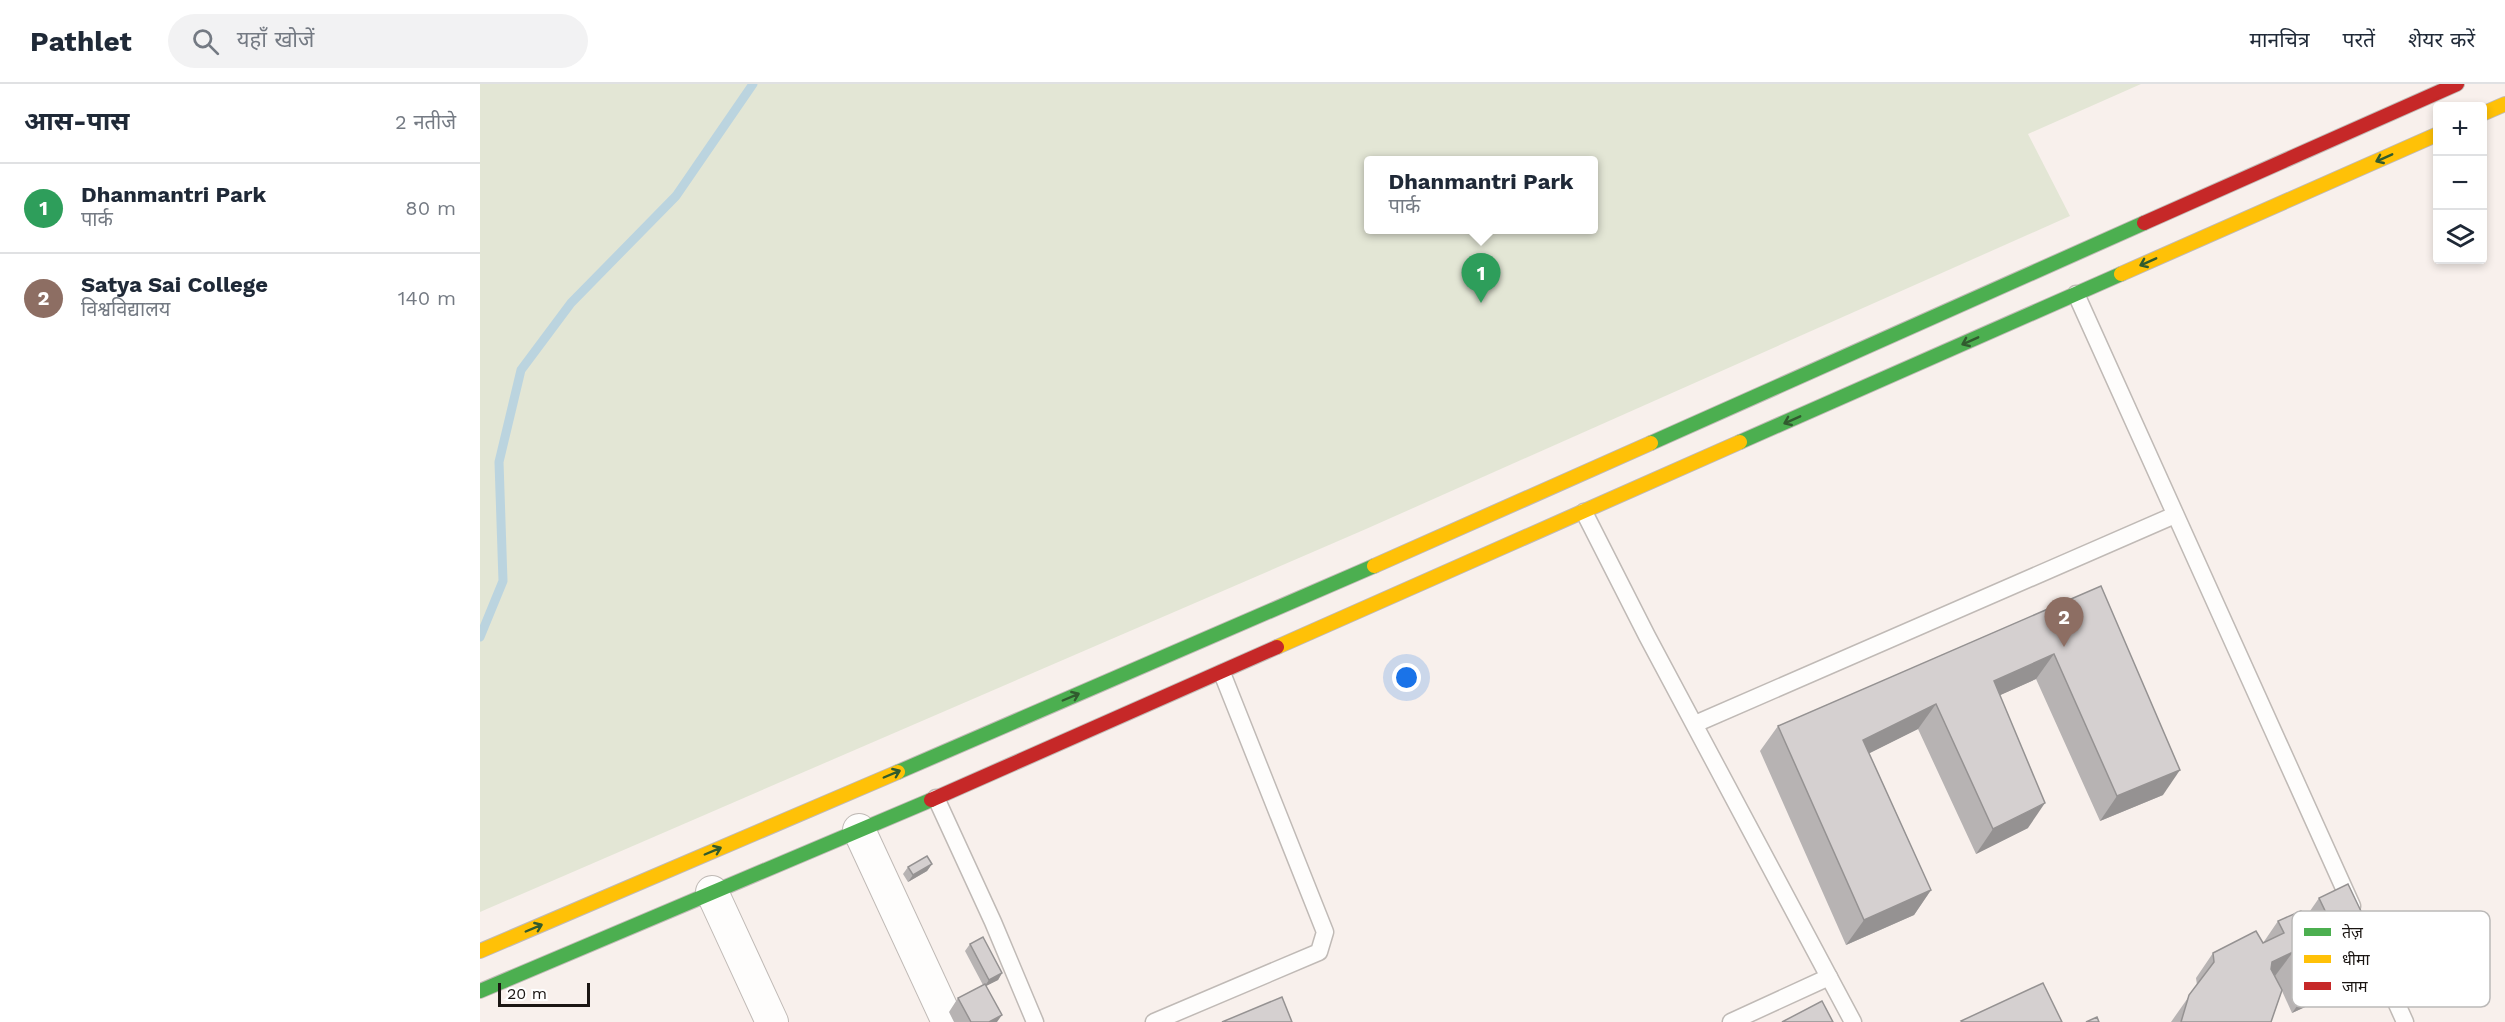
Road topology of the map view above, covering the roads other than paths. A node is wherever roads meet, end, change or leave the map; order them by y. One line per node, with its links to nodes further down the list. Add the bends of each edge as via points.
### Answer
1 (2457, 84): 5 (main road)
2 (2505, 104): 3 (main road)
3 (2487, 112)
4 (2433, 136): 6 (main road, one-way to 6)
5 (2175, 220): 6 (main road); 8 (main road)
6 (2186, 246): 7 (main road, one-way to 7)
7 (2076, 294): 9 (main road, one-way to 9); 11 (lane)
8 (1745, 401): 9 (main road); 12 (main road)
9 (1760, 434): 10 (main road)
10 (1584, 512): 13 (main road); 14 (lane)
11 (2175, 515): 14 (lane); 18 (lane)
12 (1212, 647): 13 (main road); 19 (main road, one-way to 12, via 924,766)
13 (1222, 673): 15 (main road); 26 (lane, via 1324,932 1319,952)
14 (1695, 724): 20 (lane)
15 (935, 794): 16 (main road); 25 (lane)
16 (859, 831): 17 (main road); 24 (street)
17 (712, 892): 19 (main road); 23 (street)
18 (2355, 911)
19 (485, 966): 21 (main road)
20 (1829, 977): 27 (lane); 28 (lane)
21 (480, 991)
22 (2398, 1007): 29 (lane)
23 (772, 1022)
24 (948, 1022)
25 (1035, 1022)
26 (1154, 1022)
27 (1731, 1022)
28 (1852, 1022)
29 (2405, 1022)

